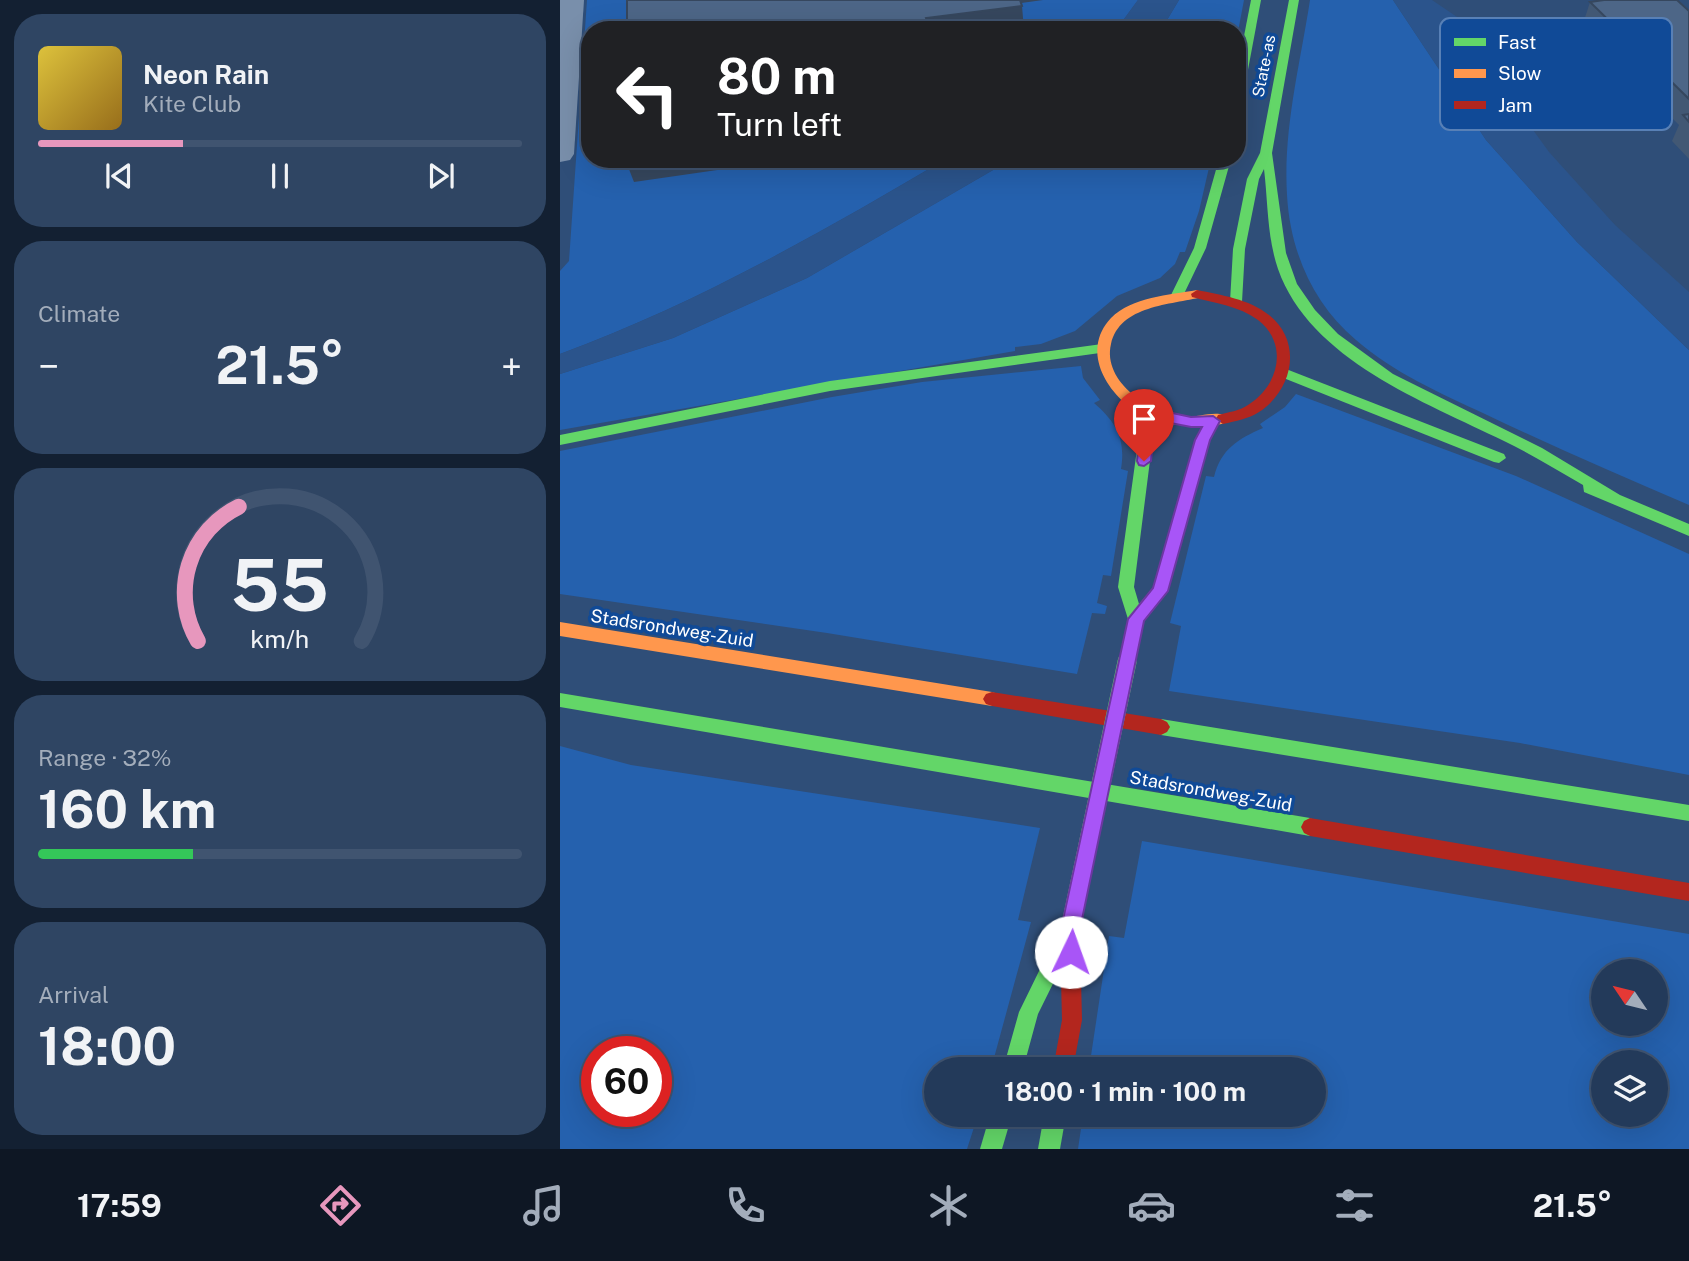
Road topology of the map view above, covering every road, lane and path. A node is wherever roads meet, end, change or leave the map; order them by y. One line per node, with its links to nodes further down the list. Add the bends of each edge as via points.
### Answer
1 (572, 0): 6 (street)
2 (1256, 0): 4 (main road, State-as)
3 (1294, 0): 5 (main road, State-as)
4 (1246, 54)
5 (1266, 153): 9 (main road, State-as, via 1252,179 1239,249); 17 (main road, via 1275,176 1280,253 1291,283 1332,334 1361,360 1393,379)
6 (560, 154)
7 (1223, 168): 8 (main road, via 1187,282)
8 (1177, 295): 9 (main road); 10 (main road, via 1145,303 1119,319 1107,333)
9 (1236, 302): 11 (main road, via 1278,332 1288,360)
10 (1102, 349): 12 (main road, via 1107,378 1117,391); 14 (main road, via 830,386)
11 (1286, 374): 13 (main road, via 1279,388 1252,410); 15 (main road)
12 (1149, 413): 13 (main road, via 1191,422); 19 (main road, via 1126,587)
13 (1213, 421): 19 (main road, via 1202,440 1160,591)
14 (560, 440)
15 (1514, 463)
16 (1539, 471): 17 (main road)
17 (1613, 496): 18 (main road)
18 (1689, 530)
19 (1136, 619): 24 (main road, bridge)
20 (560, 629): 22 (main road, Stadsrondweg-Zuid)
21 (560, 700): 23 (main road, Stadsrondweg-Zuid)
22 (1689, 813)
23 (1689, 892)
24 (1070, 929): 25 (main road, via 1029,1012); 26 (main road, via 1072,1020)
25 (1016, 1057)
26 (1065, 1057)
27 (997, 1127): 29 (main road)
28 (1053, 1127): 30 (main road)
29 (991, 1149)
30 (1049, 1149)

